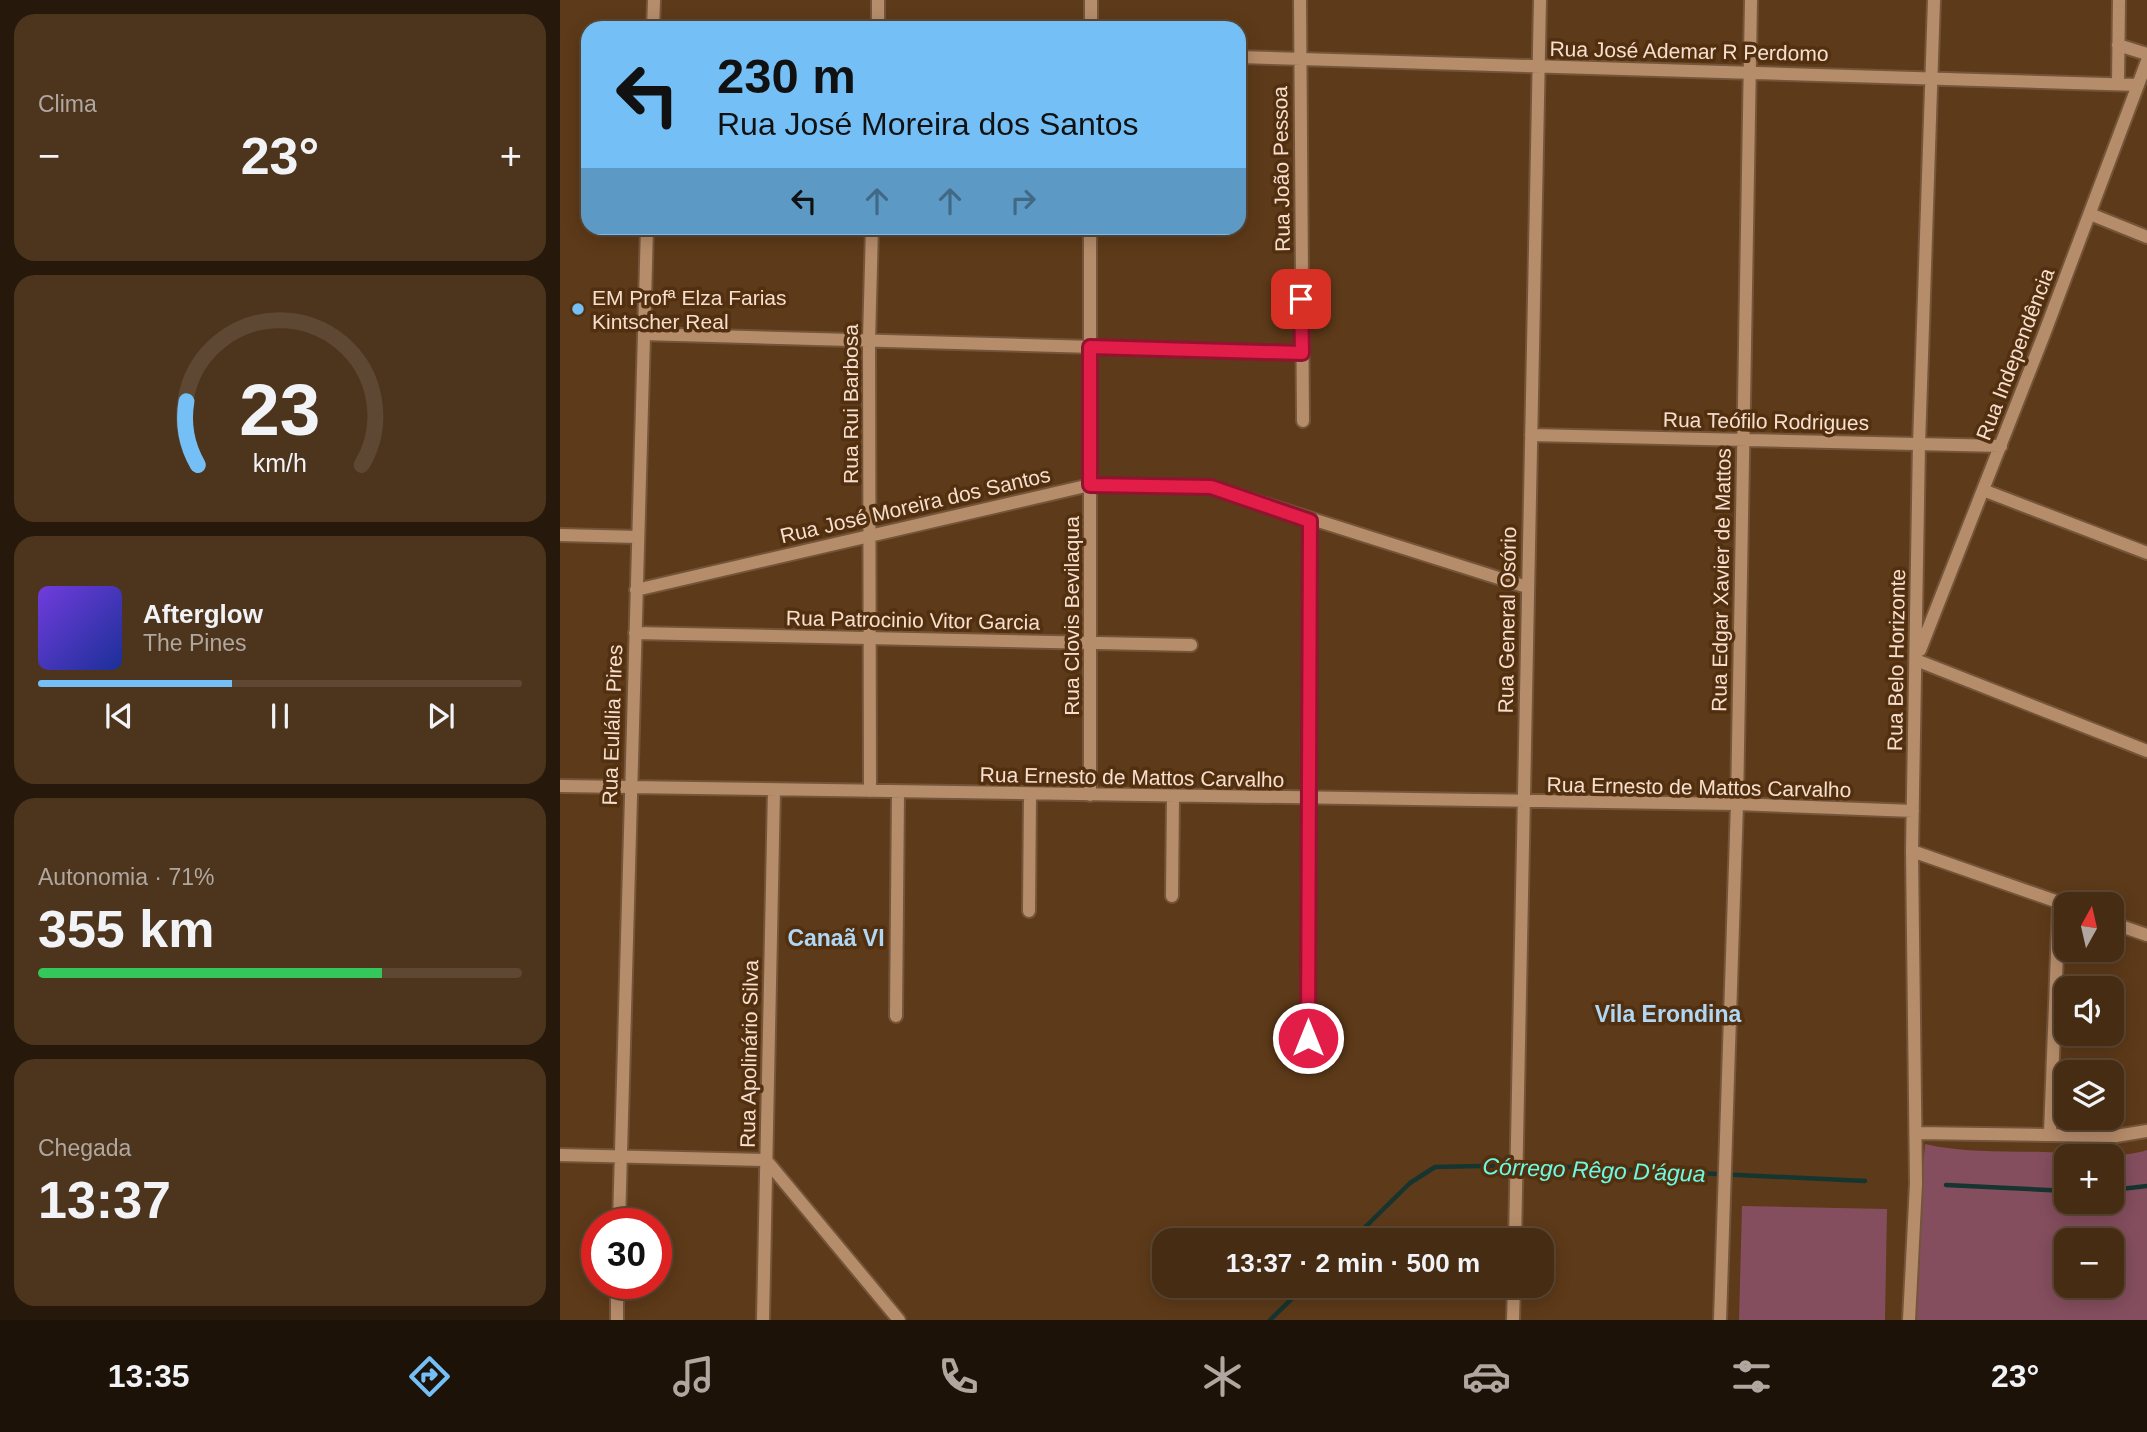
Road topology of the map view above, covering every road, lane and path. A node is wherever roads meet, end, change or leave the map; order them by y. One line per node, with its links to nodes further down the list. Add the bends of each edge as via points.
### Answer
1 (654, 0): 9 (street)
2 (878, 0): 10 (street)
3 (1091, 0): 11 (street)
4 (1300, 0): 15 (street, Rua João Pessoa)
5 (1540, 0): 17 (street, Rua General Osório)
6 (1751, 0): 18 (street, Rua Edgar Xavier de Mattos)
7 (1934, 0): 19 (street, Rua Belo Horizonte)
8 (2119, 0): 12 (street)
9 (653, 21)
10 (878, 21)
11 (1091, 21)
12 (2118, 45): 13 (street); 20 (street)
13 (2147, 54)
14 (1246, 57): 15 (street, Rua José Ademar R Perdomo)
15 (1299, 58): 17 (street, Rua José Ademar R Perdomo); 30 (street, Rua João Pessoa)
16 (2147, 61): 21 (street, Rua Independência)
17 (1539, 66): 18 (street, Rua José Ademar R Perdomo); 32 (street, Rua General Osório)
18 (1750, 71): 19 (street, Rua José Ademar R Perdomo); 33 (street, Rua Edgar Xavier de Mattos)
19 (1933, 76): 20 (street, Rua José Ademar R Perdomo); 34 (street, Rua Belo Horizonte)
20 (2118, 84): 21 (street, Rua José Ademar R Perdomo)
21 (2138, 85): 22 (street, Rua Independência)
22 (2090, 214): 26 (street); 35 (street, Rua Independência)
23 (647, 235): 27 (street, Rua Eulália Pires)
24 (872, 235): 28 (street, Rua Rui Barbosa)
25 (1090, 235): 29 (street, Rua Clovis Bevilaqua)
26 (2147, 237)
27 (644, 334): 28 (street); 41 (street, Rua Eulália Pires)
28 (869, 340): 29 (street); 40 (street, Rua Rui Barbosa)
29 (1090, 347): 30 (street); 36 (street, Rua Clovis Bevilaqua)
30 (1302, 353): 31 (street, Rua João Pessoa)
31 (1303, 421)
32 (1531, 435): 33 (street, Rua Teófilo Rodrigues); 43 (street, Rua General Osório)
33 (1742, 439): 34 (street, Rua Teófilo Rodrigues); 61 (street, Rua Edgar Xavier de Mattos)
34 (1919, 444): 35 (street, Rua Teófilo Rodrigues); 49 (street, Rua Belo Horizonte)
35 (2001, 446): 37 (street, Rua Independência)
36 (1090, 485): 38 (street, Rua José Moreira dos Santos, via 1211,487); 40 (street, Rua José Moreira dos Santos); 47 (street, Rua Clovis Bevilaqua)
37 (1983, 490): 42 (street); 49 (street, Rua Independência)
38 (1310, 521): 43 (street, Rua José Moreira dos Santos); 59 (street)
39 (560, 535): 41 (street)
40 (869, 535): 44 (street, Rua José Moreira dos Santos); 46 (street, Rua Rui Barbosa)
41 (638, 537): 44 (street, Rua Eulália Pires)
42 (2147, 553)
43 (1527, 587): 60 (street, Rua General Osório)
44 (636, 590): 45 (street, Rua Eulália Pires)
45 (635, 633): 46 (street, Rua Patrocinio Vitor Garcia); 52 (street, Rua Eulália Pires)
46 (872, 638): 47 (street, Rua Patrocinio Vitor Garcia); 54 (street, Rua Rui Barbosa)
47 (1091, 643): 48 (street, Rua Patrocinio Vitor Garcia); 57 (street, Rua Clovis Bevilaqua)
48 (1191, 645)
49 (1916, 660): 50 (street); 62 (street, Rua Belo Horizonte)
50 (2147, 751)
51 (560, 786): 52 (street, Rua Ernesto de Mattos Carvalho)
52 (629, 787): 53 (street, Rua Ernesto de Mattos Carvalho); 76 (street, Rua Eulália Pires)
53 (775, 790): 54 (street, Rua Ernesto de Mattos Carvalho); 77 (street, Rua Apolinário Silva)
54 (870, 791): 55 (street, Rua Ernesto de Mattos Carvalho)
55 (898, 792): 56 (street, Rua Ernesto de Mattos Carvalho); 70 (street)
56 (1030, 794): 57 (street, Rua Ernesto de Mattos Carvalho); 66 (street)
57 (1090, 795): 58 (street, Rua Ernesto de Mattos Carvalho)
58 (1173, 797): 59 (street, Rua Ernesto de Mattos Carvalho); 64 (street)
59 (1309, 799): 60 (street, Rua Ernesto de Mattos Carvalho); 71 (street)
60 (1524, 803): 61 (street, Rua Ernesto de Mattos Carvalho); 79 (street, Rua General Osório)
61 (1737, 804): 62 (street, Rua Ernesto de Mattos Carvalho); 86 (street, Rua Edgar Xavier de Mattos)
62 (1913, 811): 63 (street, Rua Belo Horizonte)
63 (1912, 851): 65 (street); 73 (street, Rua Belo Horizonte)
64 (1172, 896)
65 (2054, 900)
66 (1029, 911)
67 (2124, 927): 68 (street)
68 (2147, 935)
69 (2060, 962): 74 (street)
70 (896, 1016)
71 (1308, 1038)
72 (2147, 1131): 74 (street, via 2116,1136)
73 (1916, 1133): 74 (street); 87 (street, Rua Belo Horizonte)
74 (2050, 1133)
75 (560, 1154): 76 (street)
76 (620, 1156): 77 (street); 78 (street, Rua Eulália Pires)
77 (766, 1160): 83 (street, Rua Apolinário Silva); 84 (street)
78 (619, 1208)
79 (1515, 1228)
80 (1514, 1298): 85 (street)
81 (617, 1299): 82 (street)
82 (617, 1320)
83 (763, 1320)
84 (898, 1320)
85 (1513, 1320)
86 (1720, 1320)
87 (1909, 1320)

